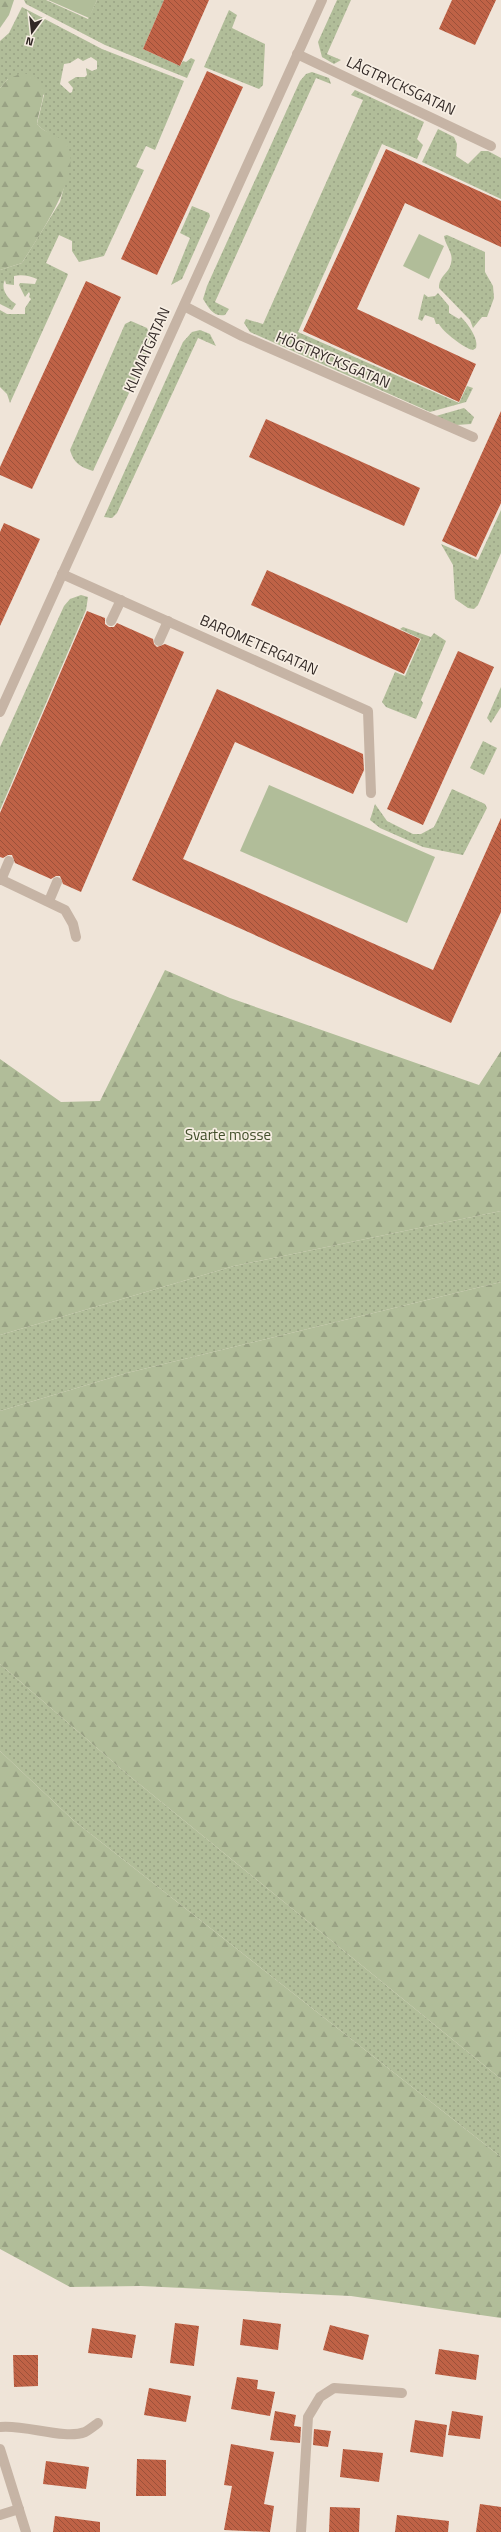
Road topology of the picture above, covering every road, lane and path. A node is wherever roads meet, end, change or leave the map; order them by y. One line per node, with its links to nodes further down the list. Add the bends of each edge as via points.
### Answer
1 (322, 0): 2 (street, KLIMATGATAN)
2 (298, 54): 3 (street, LÅGTRYCKSGATAN); 4 (street, KLIMATGATAN)
3 (491, 146)
4 (184, 306): 5 (street, HÖGTRYCKSGATAN, via 242,336); 6 (street, KLIMATGATAN)
5 (473, 437)
6 (62, 574): 7 (street, BAROMETERGATAN); 11 (street, KLIMATGATAN)
7 (120, 600): 8 (street); 9 (street, BAROMETERGATAN)
8 (112, 621)
9 (168, 621): 10 (street); 12 (street, BAROMETERGATAN, via 368,711)
10 (159, 641)
11 (0, 712)
12 (371, 793)
13 (9, 861): 14 (street)
14 (0, 880): 16 (street)
15 (57, 882): 16 (street)
16 (49, 901): 17 (street, via 65,910 73,924)
17 (76, 937)
18 (402, 2393): 25 (street, via 334,2388 320,2397 308,2417)
19 (98, 2423): 20 (street, via 86,2432 74,2435 15,2425)
20 (0, 2427)
21 (0, 2449): 22 (street)
22 (19, 2510): 23 (street); 24 (street)
23 (0, 2515)
24 (26, 2532)
25 (301, 2532)

